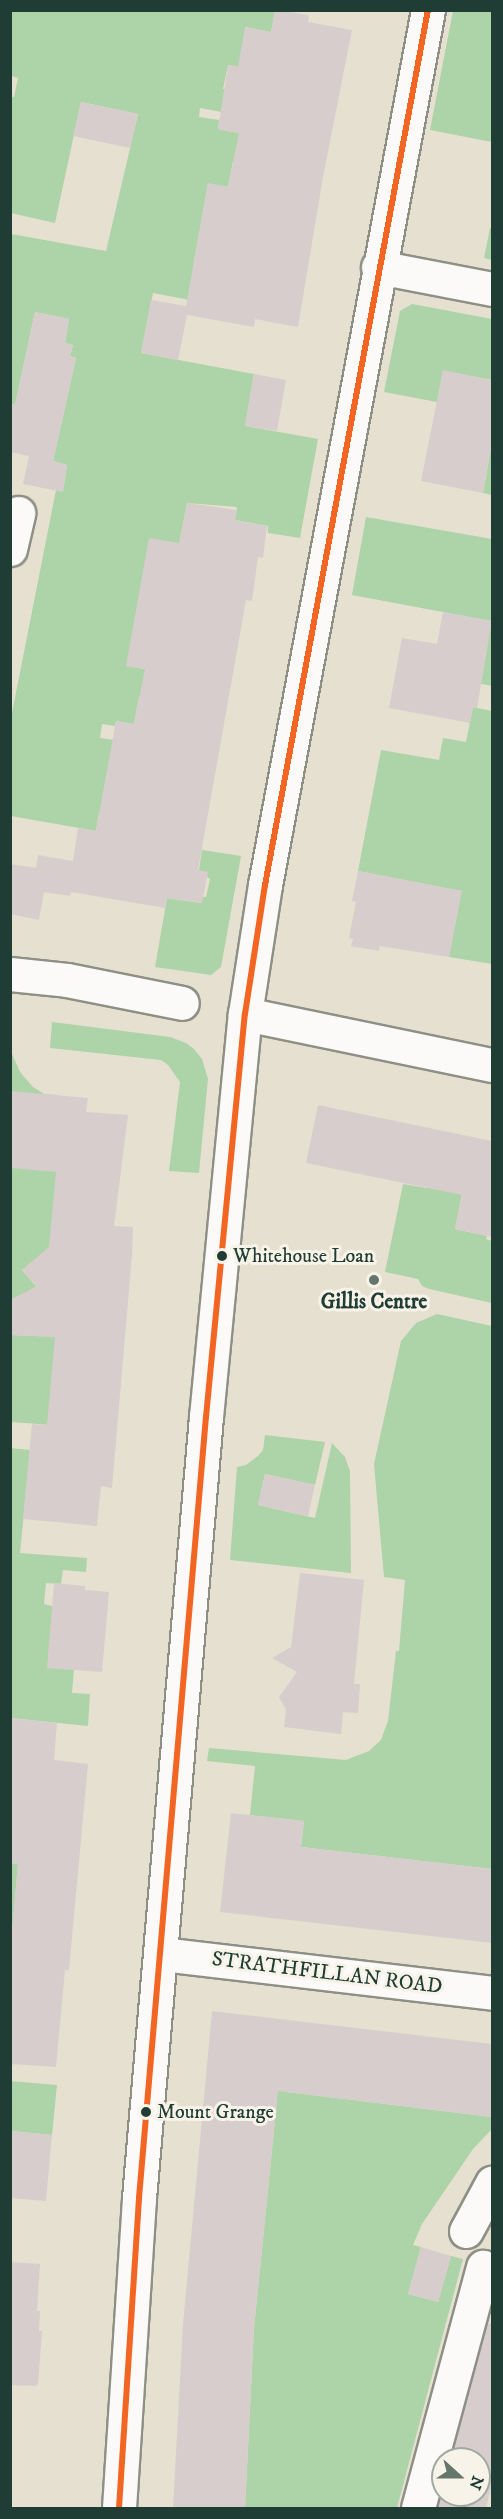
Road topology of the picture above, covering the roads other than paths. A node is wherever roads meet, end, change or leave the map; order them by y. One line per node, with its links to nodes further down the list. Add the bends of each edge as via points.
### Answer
1 (428, 10): 2 (street)
2 (378, 267): 3 (street); 8 (street)
3 (492, 289)
4 (18, 513): 5 (street)
5 (10, 549)
6 (10, 974): 7 (street, via 67,980)
7 (182, 1003)
8 (245, 1014): 9 (street); 10 (street, via 206,1417)
9 (492, 1065)
10 (162, 1954): 11 (street, STRATHFILLAN ROAD); 15 (street, via 136,2239)
11 (492, 1993)
12 (492, 2183): 13 (street)
13 (466, 2231)
14 (483, 2267): 16 (street)
15 (119, 2508)
16 (418, 2508)

